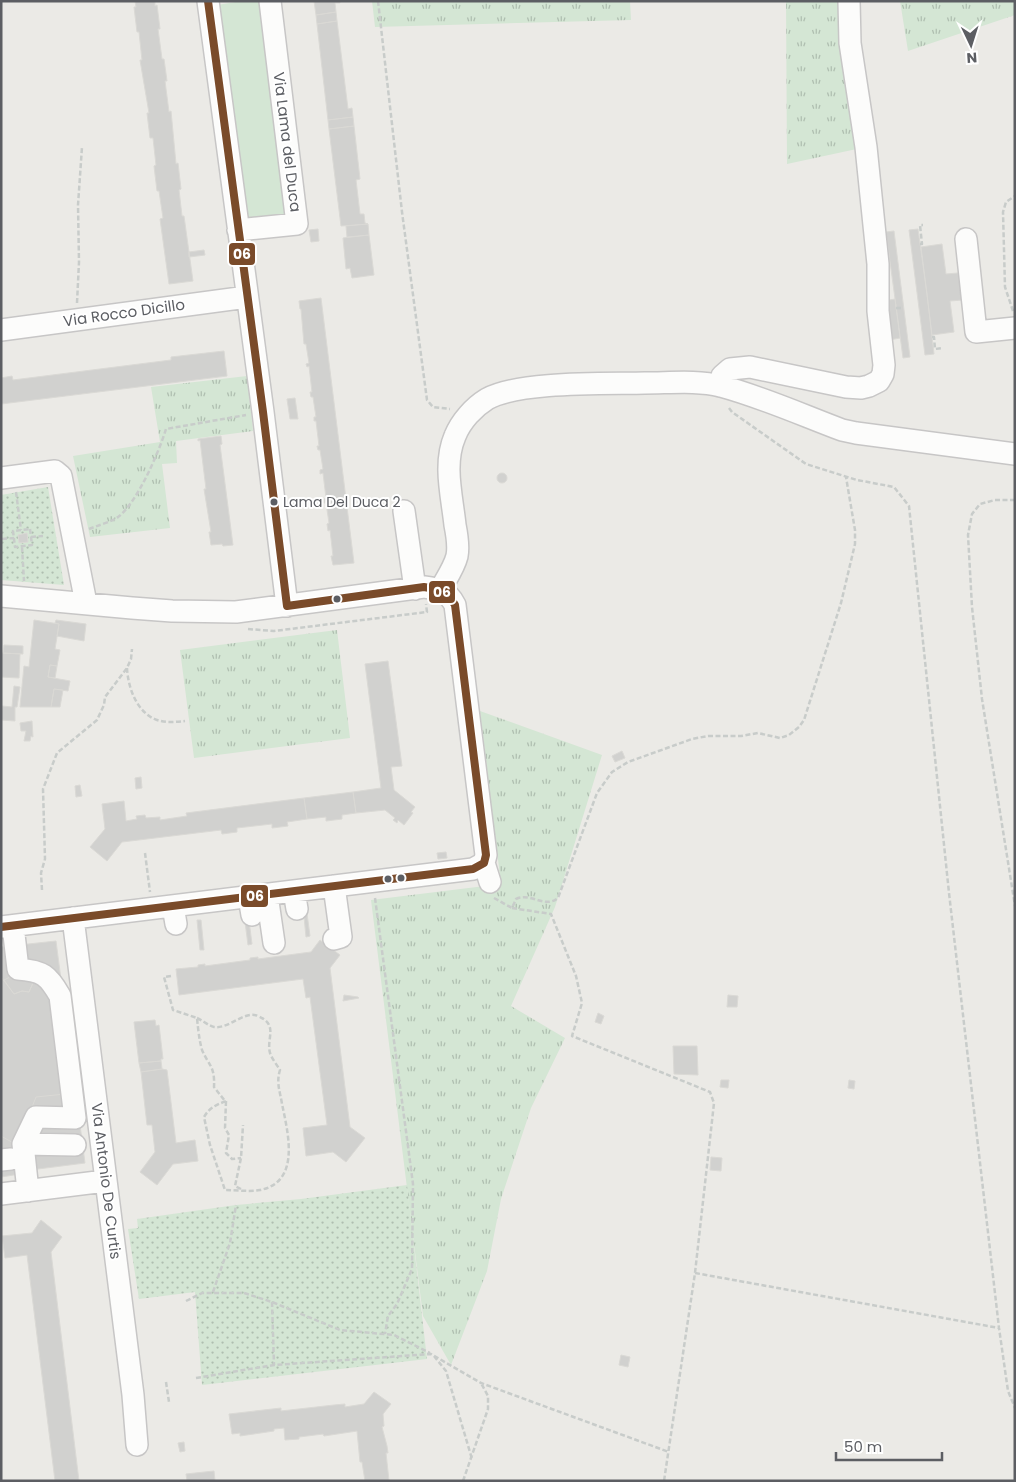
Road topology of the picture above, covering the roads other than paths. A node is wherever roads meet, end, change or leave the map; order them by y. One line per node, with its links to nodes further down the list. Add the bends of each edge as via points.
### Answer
1 (208, 1): 4 (street)
2 (270, 1): 4 (street, Via Lama del Duca, via 298,224)
3 (849, 1): 9 (street, via 850,43 866,148 878,264 883,374 879,380 860,388 740,367 730,369 722,376)
4 (238, 230): 6 (street)
5 (966, 239): 7 (street, via 976,332)
6 (247, 297): 8 (street, Via Rocco Dicillo); 16 (street)
7 (1015, 328)
8 (1, 330)
9 (720, 386): 10 (street, via 842,430); 13 (street, via 693,383 597,384 511,391 488,399 468,415 455,434 448,468 457,549 453,568)
10 (1009, 452)
11 (8, 477): 15 (street, via 56,471 61,476)
12 (404, 511): 13 (street)
13 (426, 589): 16 (street); 17 (street, via 450,596 455,605 487,872 434,866)
14 (1, 596): 15 (street)
15 (86, 603): 16 (street, via 172,611 227,612)
16 (287, 606)
17 (331, 886): 18 (street); 21 (street, via 341,937)
18 (256, 902): 19 (street, via 208,894 164,908 117,906); 22 (street)
19 (73, 918): 20 (street); 25 (street, Via Antonio De Curtis)
20 (7, 926): 24 (street, via 18,969 35,970 51,980 60,996 76,1118 36,1117)
21 (334, 938)
22 (274, 943)
23 (74, 1145): 24 (street)
24 (12, 1154): 26 (street)
25 (106, 1181): 26 (street); 28 (street, Via Antonio De Curtis)
26 (28, 1191): 27 (street)
27 (1, 1194)
28 (137, 1445)

